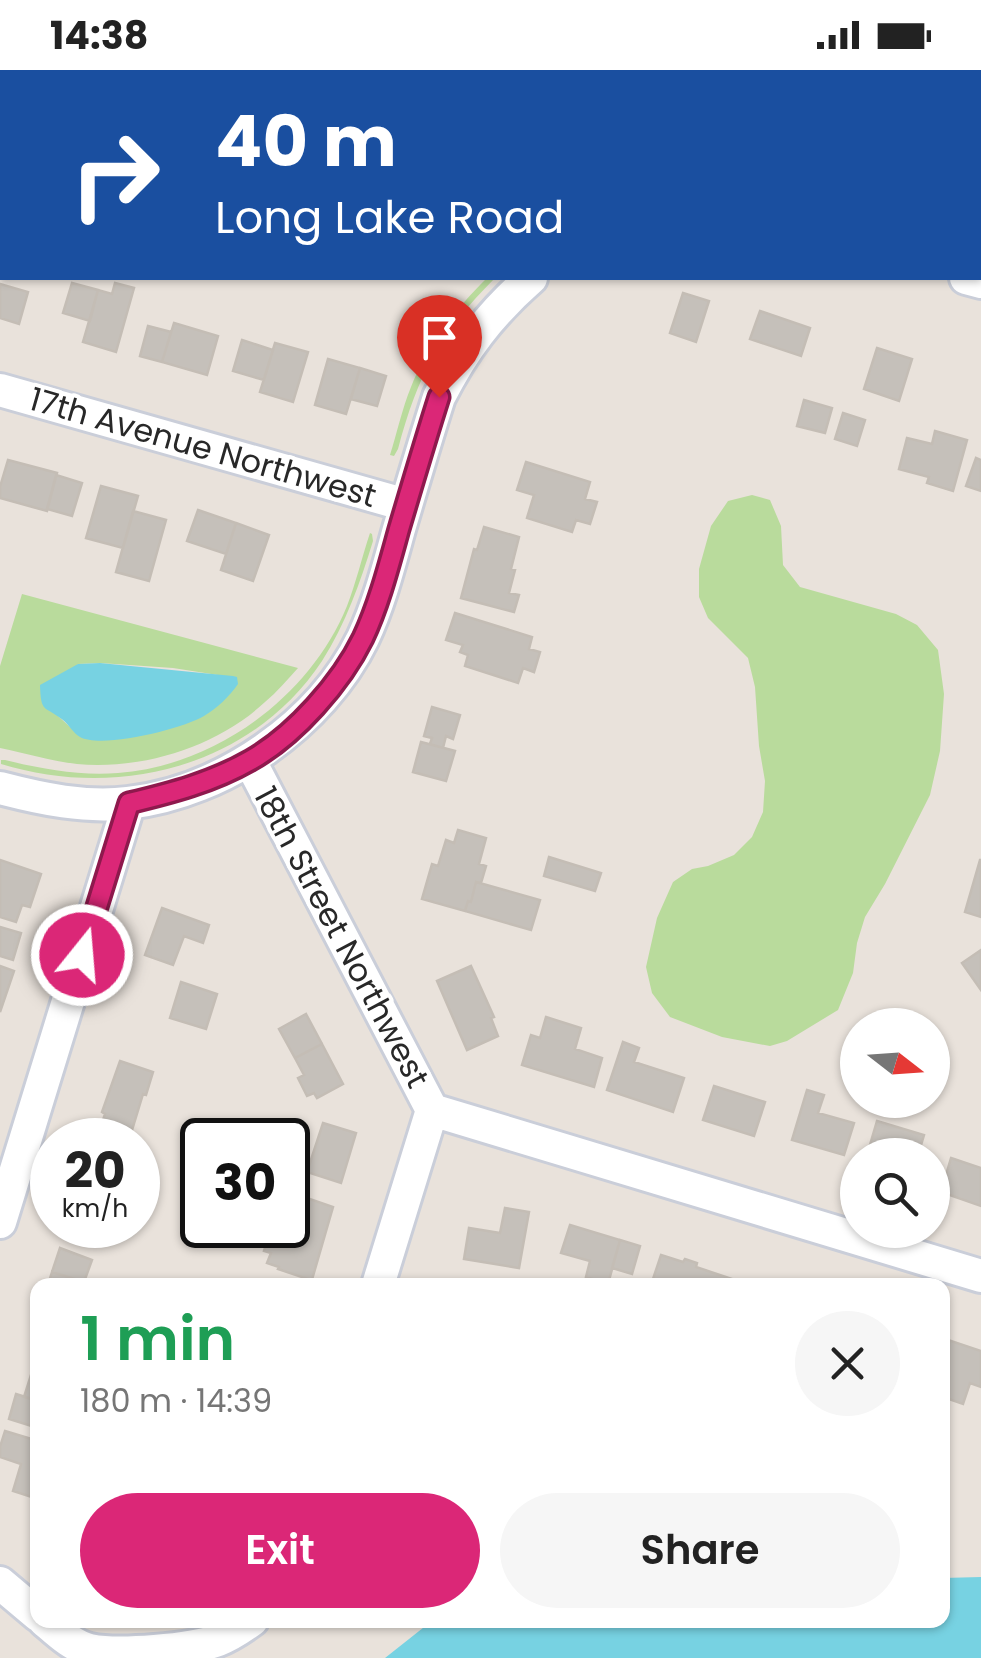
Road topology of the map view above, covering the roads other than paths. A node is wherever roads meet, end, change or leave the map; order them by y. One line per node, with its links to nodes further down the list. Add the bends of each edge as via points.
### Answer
1 (529, 280): 3 (street, via 494,312 453,370)
2 (0, 390): 3 (street, 17th Avenue Northwest)
3 (406, 505): 4 (street, via 364,636 346,668 292,729)
4 (250, 761): 6 (street); 7 (street, 18th Street Northwest)
5 (0, 788): 6 (street, via 44,800)
6 (129, 803): 8 (street)
7 (432, 1110): 9 (street); 10 (street, 18th Street Northwest)
8 (0, 1222)
9 (981, 1276)
10 (380, 1278)
11 (0, 1583): 12 (street)
12 (30, 1608)
13 (53, 1628): 14 (street, via 88,1650 117,1652 214,1642)
14 (242, 1628)

